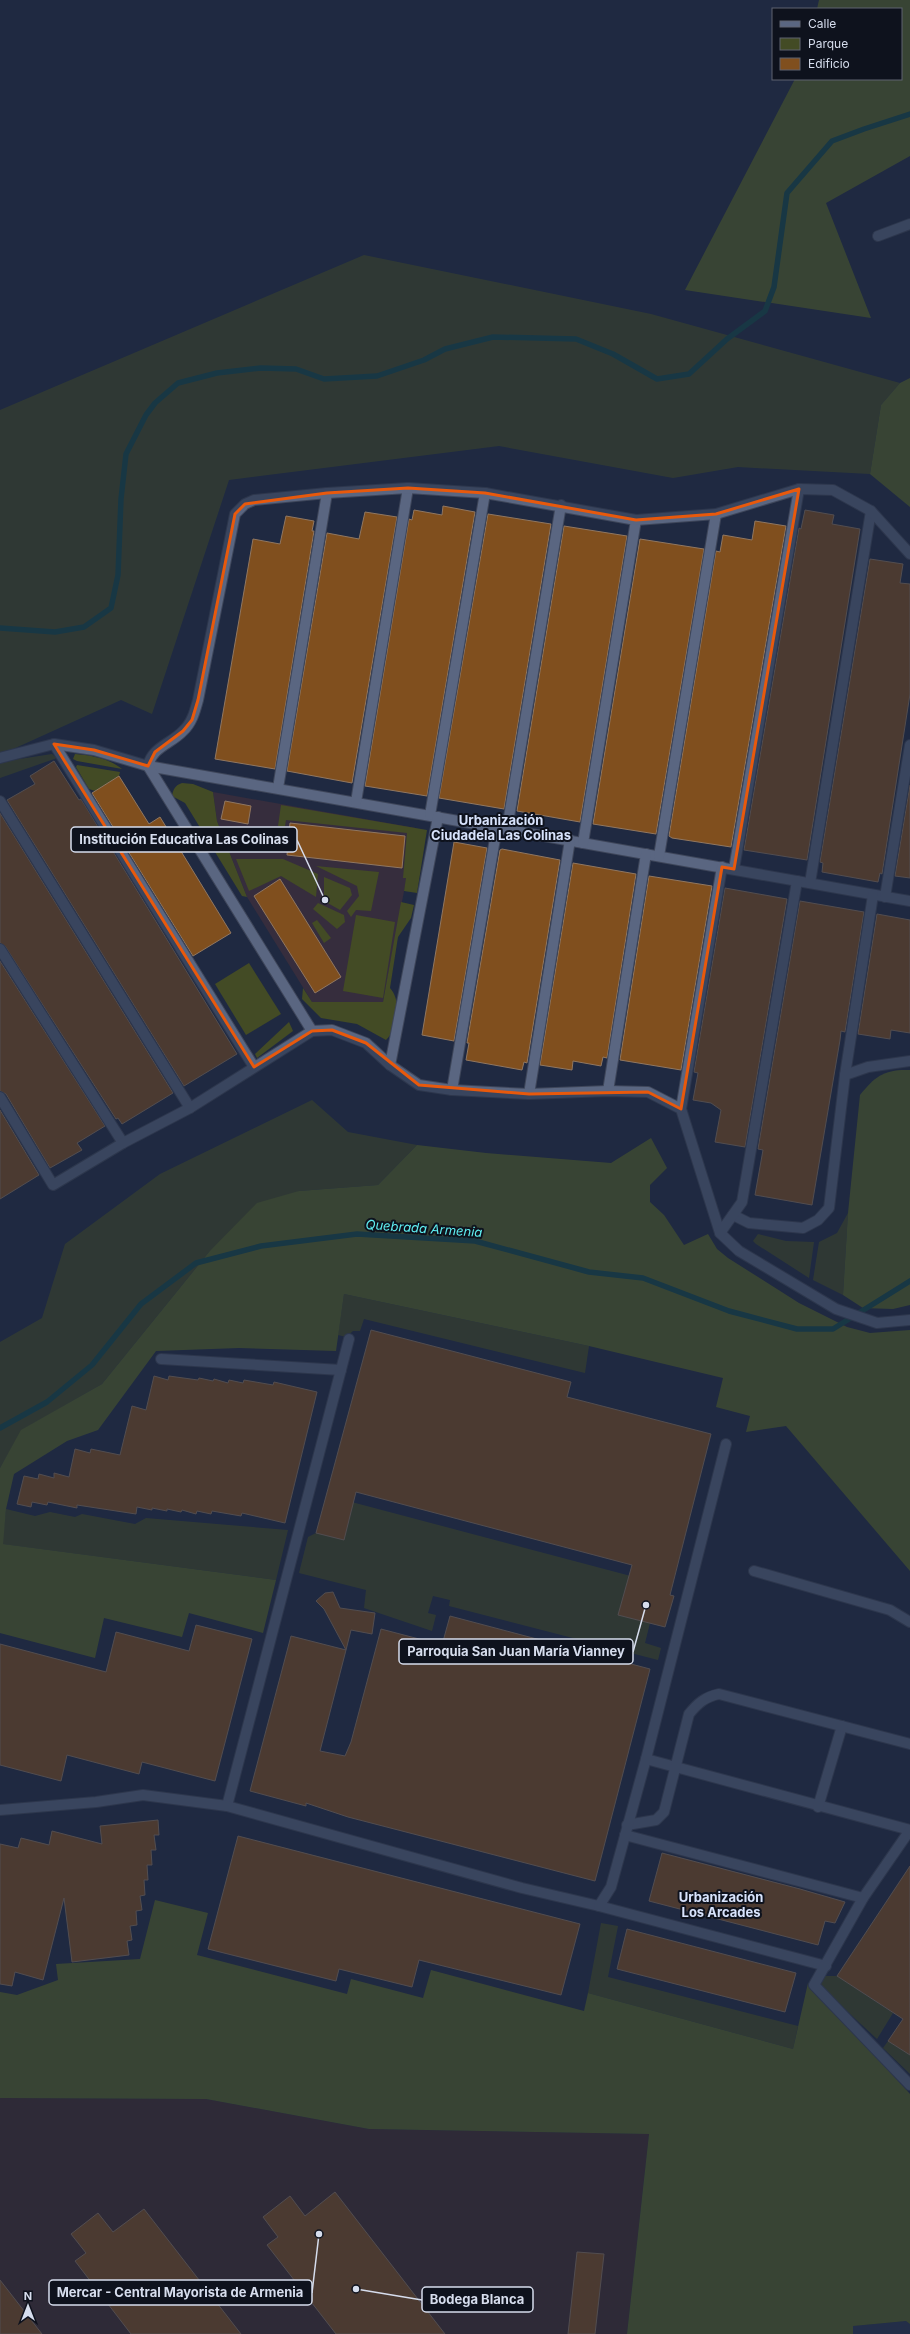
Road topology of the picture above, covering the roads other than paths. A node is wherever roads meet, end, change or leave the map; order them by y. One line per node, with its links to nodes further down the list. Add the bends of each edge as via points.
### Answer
1 (910, 224): 2 (street)
2 (878, 236)
3 (408, 488): 5 (street); 6 (street); 18 (street)
4 (799, 489): 8 (street, via 833,490); 9 (street); 26 (street)
5 (327, 493): 15 (street, via 254,500 245,504 235,514 192,720 183,731 154,752); 16 (street)
6 (485, 493): 7 (street); 19 (street)
7 (561, 505): 10 (street); 20 (street)
8 (871, 511): 11 (street); 28 (street)
9 (716, 514): 10 (street); 24 (street)
10 (636, 520): 22 (street)
11 (910, 554)
12 (54, 744): 14 (street); 15 (street, via 94,750); 36 (street)
13 (910, 744): 30 (street)
14 (0, 758)
15 (148, 766): 16 (street); 33 (street)
16 (278, 788): 18 (street)
17 (0, 801): 42 (street)
18 (356, 802): 19 (street)
19 (434, 816): 20 (street); 35 (street)
20 (502, 828): 21 (street); 38 (street)
21 (570, 840): 22 (street); 40 (street)
22 (583, 843): 23 (street)
23 (646, 854): 24 (street); 39 (street)
24 (659, 856): 25 (street)
25 (722, 867): 26 (street); 43 (street)
26 (734, 870): 27 (street)
27 (797, 881): 28 (street); 45 (street, via 742,1202)
28 (810, 883): 29 (street)
29 (873, 895): 30 (street); 37 (street)
30 (885, 897): 31 (street)
31 (910, 901)
32 (0, 949): 44 (street)
33 (312, 1031): 35 (street, via 332,1030 366,1043); 36 (street)
34 (910, 1060): 37 (street, via 868,1067)
35 (390, 1065): 38 (street, via 419,1085)
36 (254, 1068): 42 (street)
37 (845, 1075): 45 (street, via 829,1208 818,1220 803,1228 750,1223)
38 (452, 1090): 40 (street)
39 (608, 1091): 40 (street); 43 (street, via 648,1092)
40 (529, 1094)
41 (0, 1098): 44 (street, via 53,1185)
42 (190, 1108): 44 (street)
43 (681, 1109): 46 (street)
44 (123, 1143)
45 (733, 1215): 46 (street)
46 (720, 1233): 47 (street, via 739,1251 836,1309 877,1323)
47 (910, 1320)
48 (349, 1339): 50 (street)
49 (161, 1359): 50 (street)
50 (341, 1370): 58 (street)
51 (726, 1444): 56 (street)
52 (754, 1571): 53 (street, via 890,1610)
53 (910, 1622)
54 (842, 1726): 55 (street); 57 (street, via 719,1694 708,1696 689,1714); 59 (street)
55 (910, 1744)
56 (646, 1759): 57 (street); 61 (street)
57 (674, 1766): 59 (street); 61 (street, via 664,1812 656,1820)
58 (227, 1806): 60 (street, via 143,1795 96,1802); 64 (street, via 522,1888)
59 (818, 1807): 62 (street)
60 (0, 1810)
61 (626, 1830): 63 (street); 64 (street, via 611,1887)
62 (910, 1830): 63 (street)
63 (863, 1898): 65 (street)
64 (599, 1906): 65 (street)
65 (826, 1966): 66 (street, via 814,1985)
66 (910, 2085)

